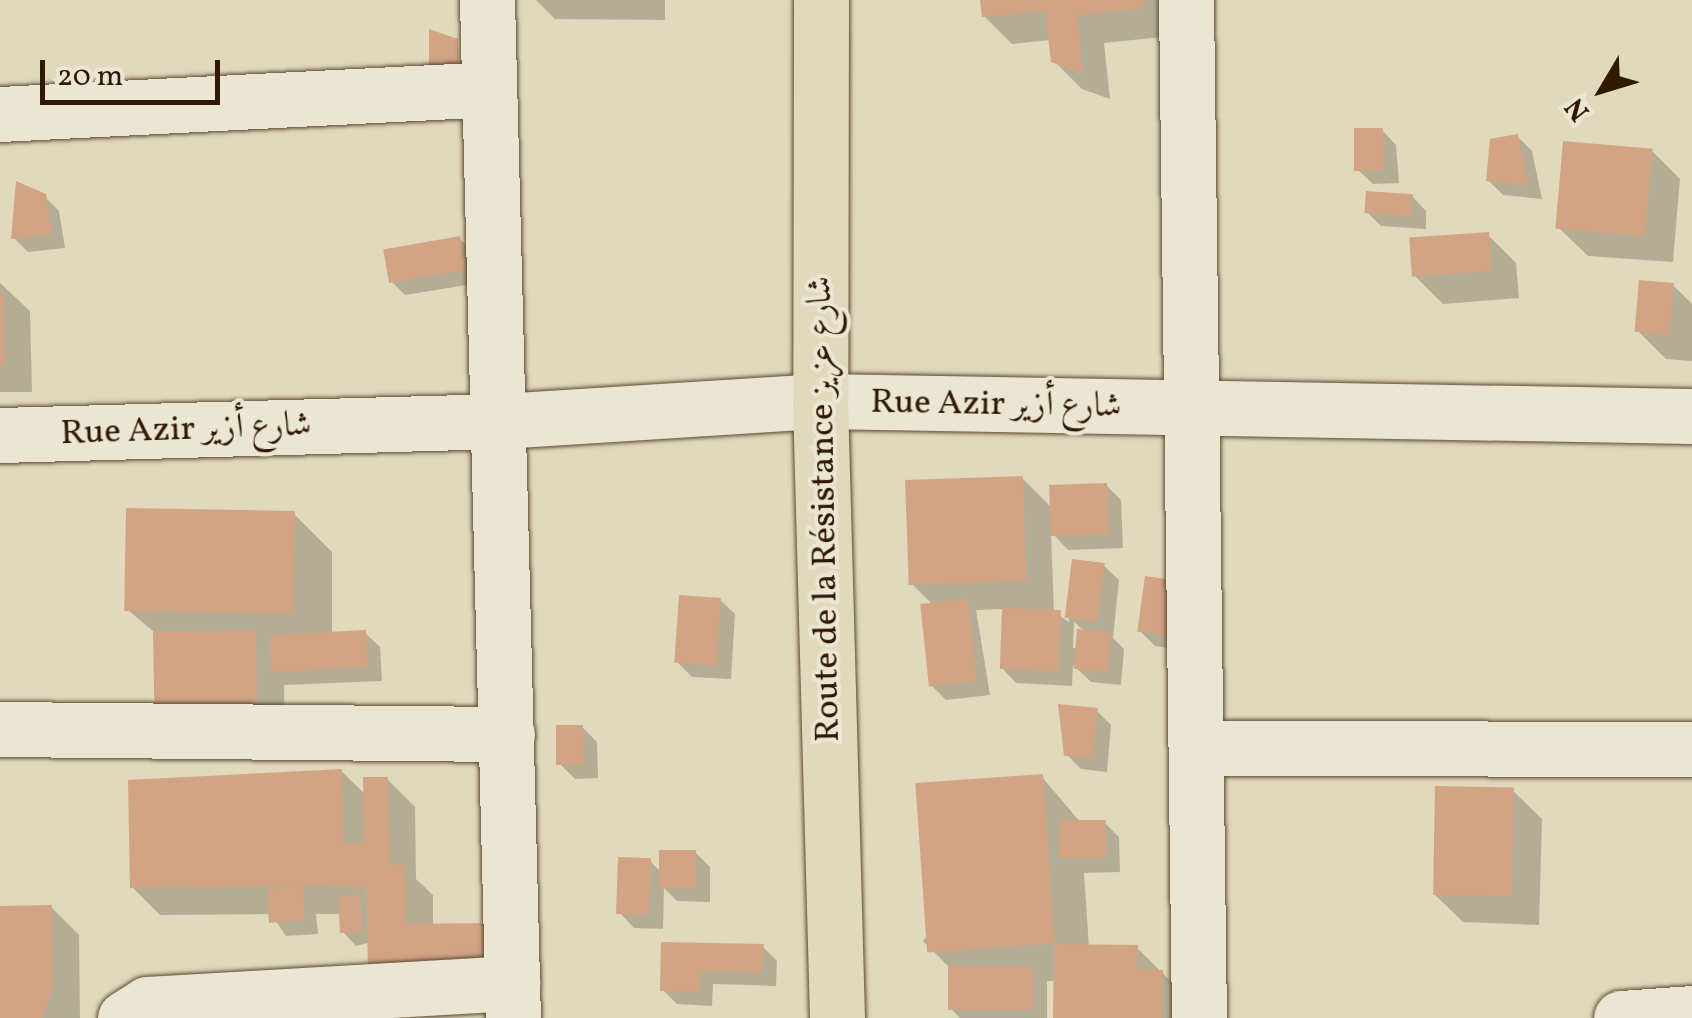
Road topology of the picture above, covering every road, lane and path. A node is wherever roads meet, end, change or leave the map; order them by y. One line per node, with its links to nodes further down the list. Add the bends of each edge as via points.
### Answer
1 (487, 0): 4 (street)
2 (820, 0): 6 (main road, Route de la Résistance شارع عزيز)
3 (1186, 0): 7 (street)
4 (486, 89): 5 (street); 9 (street)
5 (0, 114)
6 (820, 400): 7 (street, Rue Azir شارع أزير); 9 (street, Rue Azir شارع أزير); 18 (main road, Route de la Résistance شارع عزيز)
7 (1194, 410): 8 (street, Rue Azir شارع أزير); 13 (street)
8 (1692, 416)
9 (501, 422): 10 (street, Rue Azir شارع أزير); 12 (street)
10 (0, 435)
11 (0, 729): 12 (street)
12 (506, 734): 15 (street)
13 (1198, 748): 14 (street); 19 (street)
14 (1692, 749)
15 (513, 1000): 17 (street, via 147,1004)
16 (1692, 1013): 20 (street)
17 (124, 1018)
18 (837, 1018)
19 (1199, 1018)
20 (1620, 1018)

